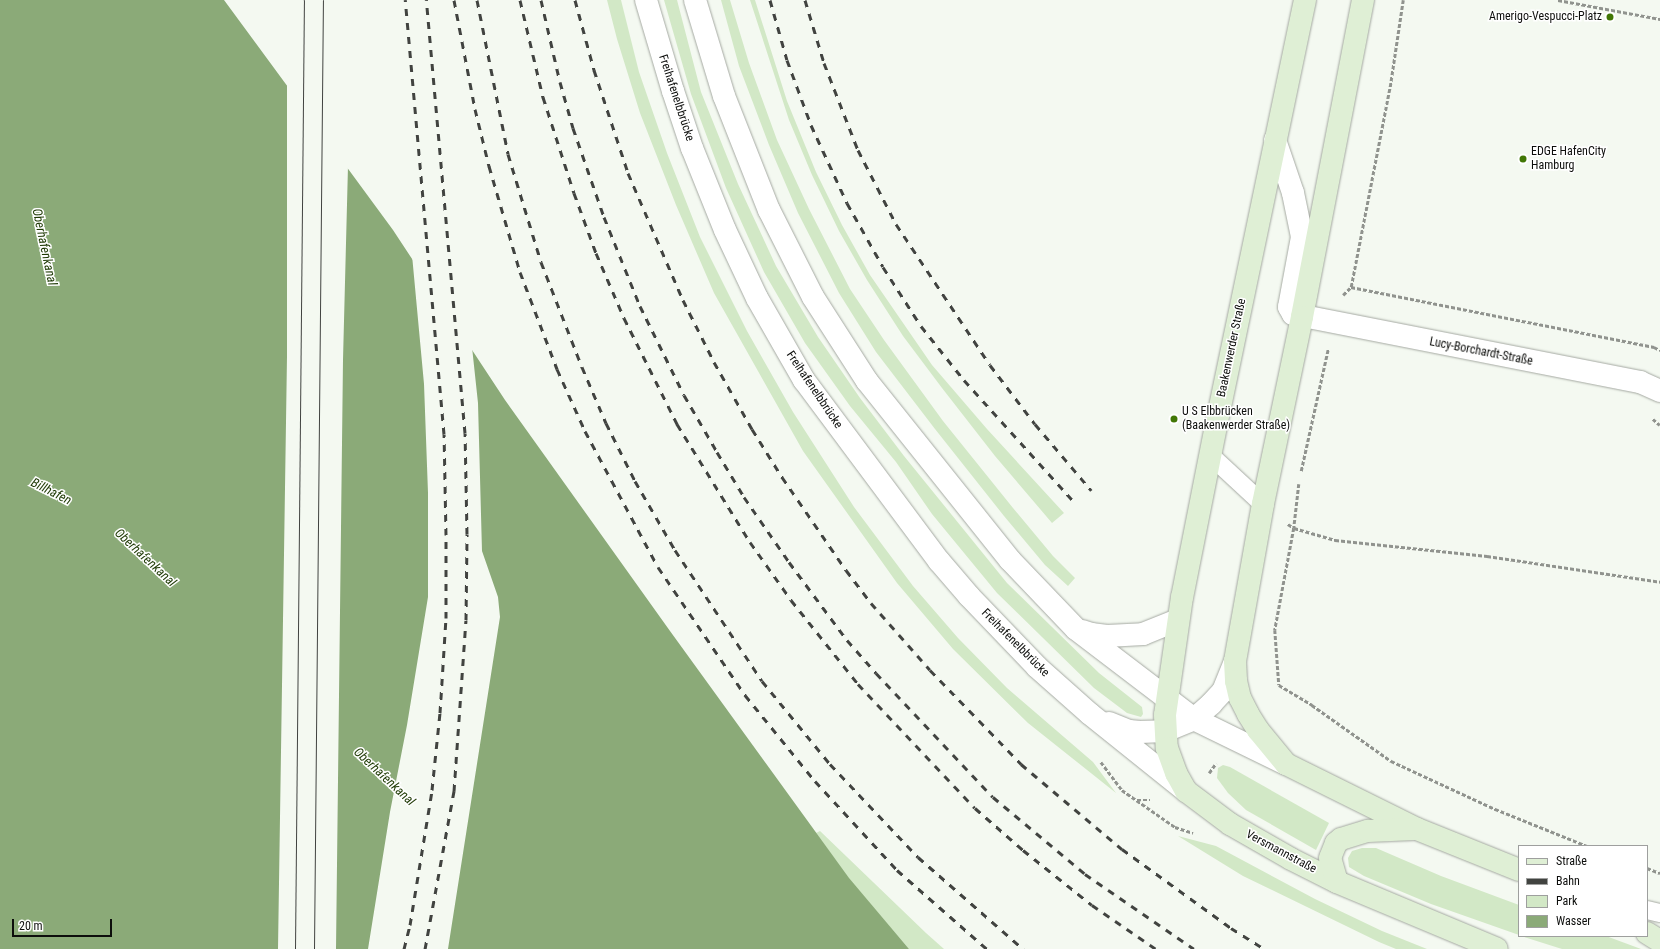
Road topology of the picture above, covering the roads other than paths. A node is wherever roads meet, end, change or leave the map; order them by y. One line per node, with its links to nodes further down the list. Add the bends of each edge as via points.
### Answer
1 (646, 0): 14 (street, Freihafenelbbrücke, via 672,91 724,230 757,298 804,380 939,561 1037,667)
2 (695, 0): 11 (street, via 724,96 769,210 813,297 872,387 1010,560)
3 (1305, 0): 5 (main road, Baakenwerder Straße)
4 (1363, 0): 6 (main road)
5 (1275, 140): 6 (street, via 1294,193 1302,237 1289,307 1293,314); 8 (main road, Baakenwerder Straße)
6 (1302, 317): 7 (street, Lucy-Borchardt-Straße, via 1640,382); 9 (main road)
7 (1660, 391)
8 (1210, 455): 9 (lane); 10 (main road, Baakenwerder Straße)
9 (1263, 504): 12 (main road)
10 (1177, 620): 11 (street, via 1143,634 1107,636); 13 (main road, Baakenwerder Straße)
11 (1076, 629): 13 (street)
12 (1235, 661): 15 (street, via 1223,691); 17 (main road, via 1240,698 1258,730)
13 (1167, 698): 15 (street); 16 (main road, Baakenwerder Straße)
14 (1090, 714): 16 (street, via 1128,731); 18 (street, Versmannstraße)
15 (1194, 719): 16 (street); 17 (street)
16 (1165, 731): 18 (main road, Baakenwerder Straße, via 1171,760)
17 (1286, 764): 19 (main road)
18 (1186, 791): 21 (main road, Versmannstraße, via 1230,824)
19 (1417, 829): 20 (main road); 21 (main road, via 1368,832 1341,839 1336,843 1330,858)
20 (1518, 870)
21 (1337, 882): 26 (main road, Versmannstraße)
22 (1648, 910): 23 (lane)
23 (1660, 913)
24 (1648, 934): 25 (main road)
25 (1660, 941)
26 (1497, 949)

